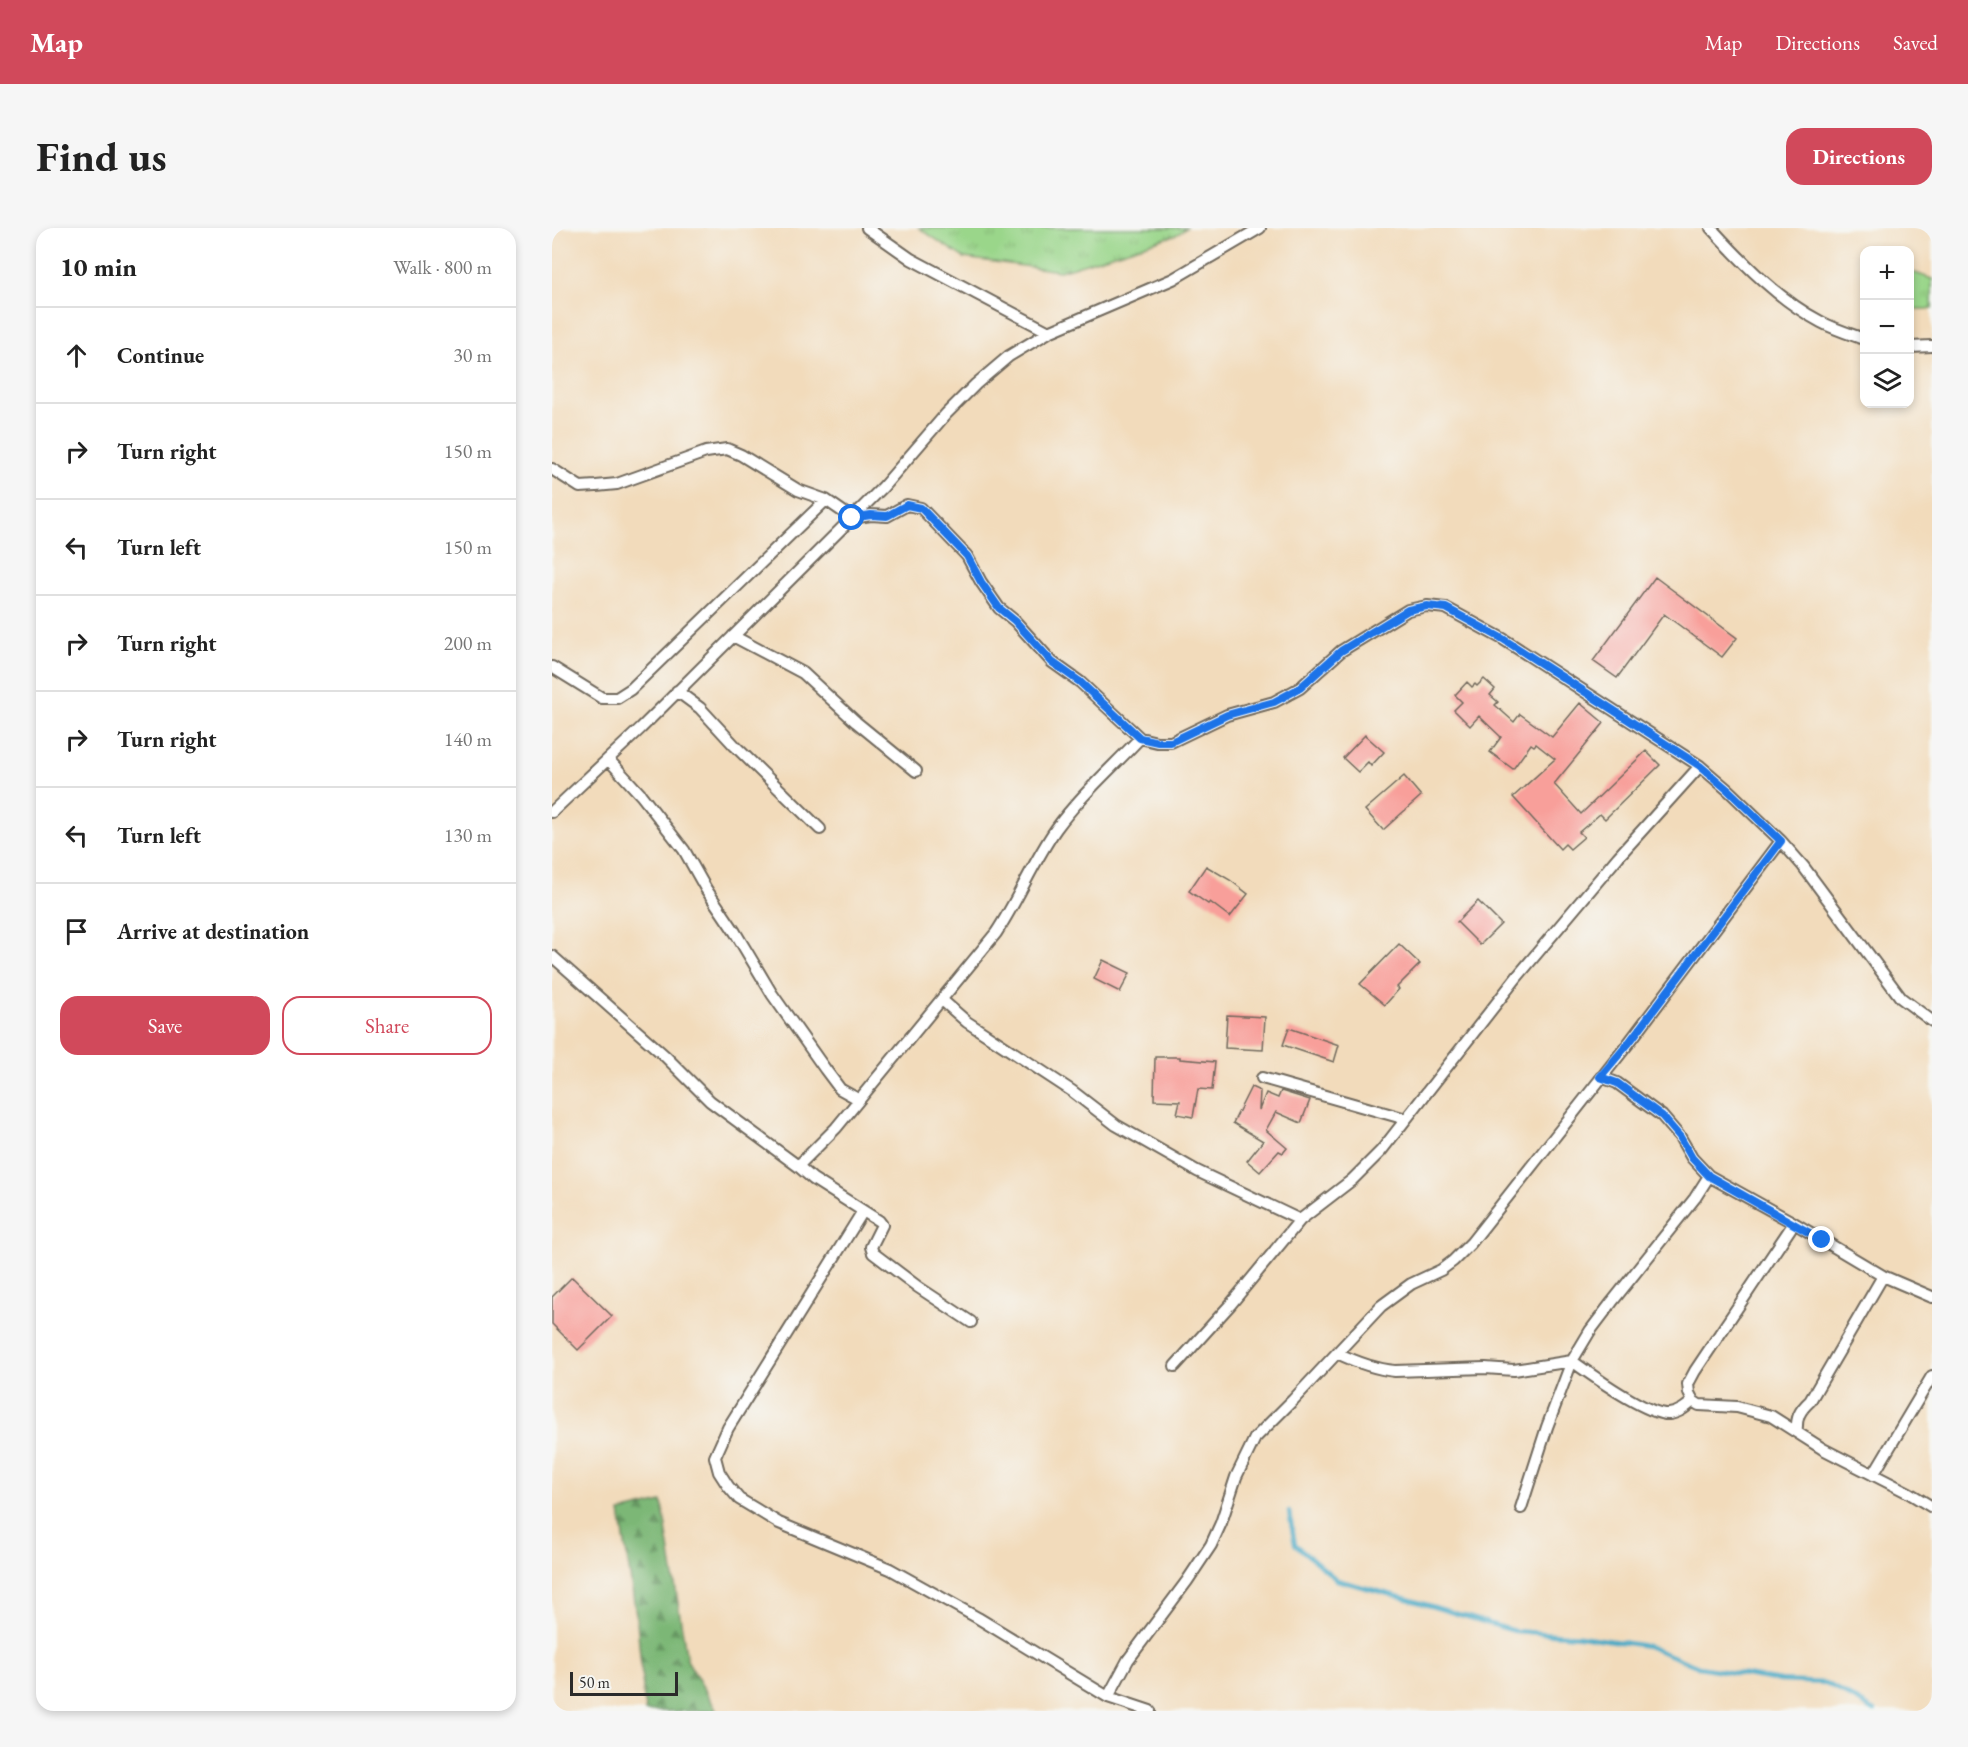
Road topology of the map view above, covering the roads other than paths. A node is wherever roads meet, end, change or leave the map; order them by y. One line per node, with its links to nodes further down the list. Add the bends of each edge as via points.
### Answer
1 (867, 228): 4 (street, via 911,259)
2 (1260, 228): 4 (street, via 1173,279)
3 (1712, 228): 5 (street, via 1738,258 1793,304 1821,322)
4 (1049, 333): 10 (street, via 1009,356 976,384)
5 (1860, 337)
6 (1932, 346): 7 (street)
7 (1914, 347)
8 (552, 469): 9 (street, via 580,487 617,484 706,452 727,450)
9 (826, 500): 10 (street); 12 (street, via 632,689 617,698 602,698)
10 (852, 518): 11 (street); 14 (street, via 887,516 907,505 921,508 967,556 999,608 1052,662 1080,682)
11 (733, 636): 13 (street); 17 (street, via 803,673)
12 (552, 667)
13 (677, 691): 15 (street); 19 (street, via 700,708)
14 (1140, 738): 16 (street, via 1171,742 1227,715 1274,702 1300,688 1341,651 1408,610 1427,606 1446,608 1503,639); 22 (street, via 1073,807 996,933)
15 (608, 759): 18 (street); 26 (street, via 684,850 772,994 825,1070 840,1089)
16 (1700, 766): 20 (street); 27 (street, via 1524,968)
17 (916, 771)
18 (552, 812)
19 (820, 829)
20 (1781, 841): 23 (street, via 1901,998); 24 (street)
21 (552, 956): 28 (street, via 666,1056 710,1101)
22 (942, 1000): 26 (street); 31 (street, via 967,1022 1072,1090 1116,1125 1197,1171)
23 (1932, 1022)
24 (1600, 1077): 29 (street, via 1617,1083 1662,1116); 36 (street, via 1463,1252 1381,1306)
25 (1262, 1078): 27 (street)
26 (858, 1099): 28 (street)
27 (1406, 1119): 31 (street, via 1352,1180)
28 (798, 1166): 30 (street)
29 (1709, 1176): 32 (street); 37 (street)
30 (863, 1211): 35 (street, via 882,1225 871,1247 873,1252); 45 (street, via 728,1428 715,1457 719,1472 739,1499 779,1523 890,1569)
31 (1300, 1220): 38 (street)
32 (1794, 1223): 33 (street); 40 (street, via 1695,1371 1689,1384)
33 (1883, 1276): 34 (street); 41 (street, via 1797,1418)
34 (1932, 1297)
35 (971, 1322)
36 (1337, 1353): 37 (street, via 1365,1365 1395,1371 1514,1370); 45 (street, via 1255,1438 1211,1545 1128,1660)
37 (1572, 1361): 40 (street, via 1640,1405 1662,1414 1682,1410); 44 (street)
38 (1175, 1366)
39 (1932, 1376): 42 (street)
40 (1693, 1401): 41 (street, via 1771,1416)
41 (1797, 1432): 42 (street)
42 (1873, 1475): 43 (street)
43 (1932, 1507)
44 (1521, 1508)
45 (1108, 1697): 46 (street)
46 (1150, 1711)

